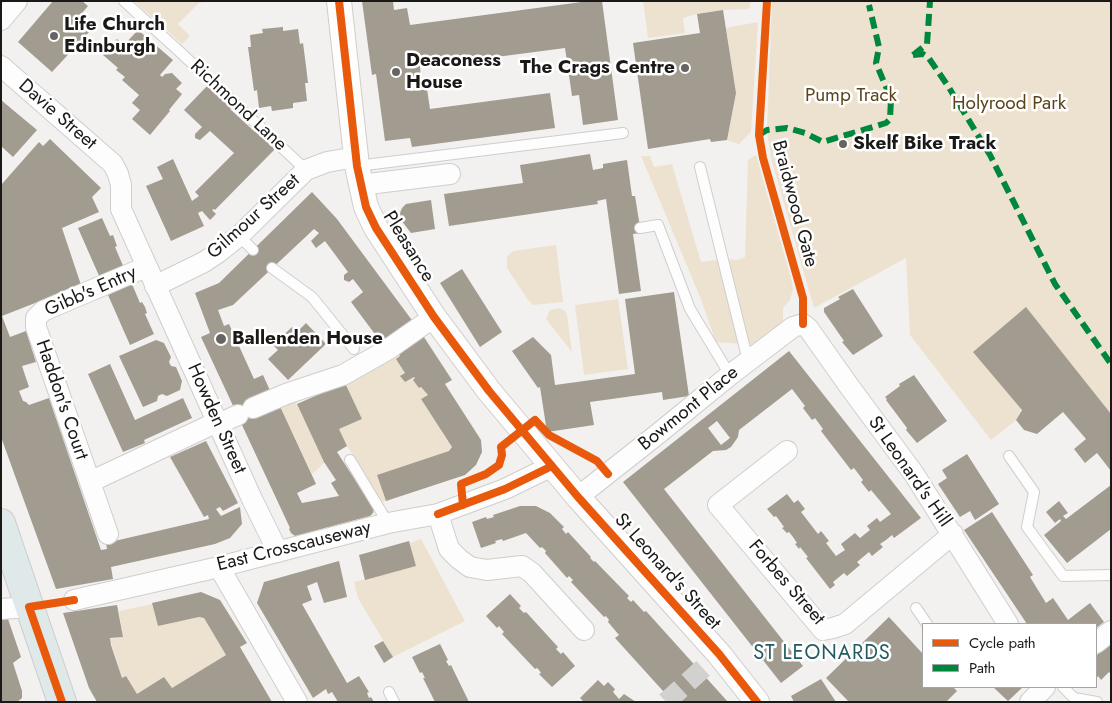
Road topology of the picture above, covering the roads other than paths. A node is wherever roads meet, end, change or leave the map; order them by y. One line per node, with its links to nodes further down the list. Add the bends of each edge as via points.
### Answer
1 (17, 1): 4 (street)
2 (124, 1): 9 (lane, Richmond Lane)
3 (339, 1): 10 (street, Pleasance)
4 (1, 20)
5 (1, 66): 7 (street, Davie Street)
6 (623, 133): 10 (lane)
7 (113, 164): 13 (street, Howden Street, via 121,185 121,209)
8 (700, 167): 20 (lane)
9 (306, 170): 10 (street, Gilmour Street, via 327,162); 15 (street, Gilmour Street, via 246,243)
10 (358, 170): 11 (street, Pleasance); 17 (street, Pleasance, via 366,207 376,228)
11 (450, 174)
12 (640, 228): 21 (lane, via 658,225 690,309)
13 (146, 267): 15 (street, Howden Street); 16 (street, Gibb's Entry, via 43,311)
14 (272, 268): 19 (lane, via 312,297)
15 (155, 286): 22 (street, Howden Street)
16 (36, 318): 27 (street, Haddon's Court, via 36,328)
17 (434, 318): 22 (street, Haddon's Court, via 343,375 286,394); 26 (street, Pleasance, via 489,391)
18 (803, 324): 20 (street, Bowmont Place, via 793,327); 33 (street, St Leonard's Hill, via 914,474)
19 (354, 349)
20 (748, 360): 21 (street, Bowmont Place)
21 (730, 375): 28 (street, Bowmont Place)
22 (217, 423): 27 (street, Haddon's Court); 34 (street, Howden Street)
23 (787, 451): 33 (street, Forbes Street, via 718,505 823,630 845,624)
24 (1009, 456): 36 (lane, via 1034,492 1027,527 1063,576)
25 (350, 460): 31 (lane)
26 (552, 466): 28 (street, St Leonard's Street); 29 (street, East Crosscauseway, via 505,489)
27 (90, 482): 32 (street, Haddon's Court)
28 (578, 497): 52 (street, St Leonard's Street, via 719,654)
29 (438, 514): 31 (street, East Crosscauseway); 43 (street, via 449,549 459,559 470,567 487,570 522,566)
30 (1, 523): 38 (main road)
31 (388, 523): 34 (street, East Crosscauseway)
32 (108, 534)
33 (953, 534): 42 (street, St Leonard's Hill)
34 (278, 552): 35 (street, East Crosscauseway)
35 (219, 567): 37 (street, East Crosscauseway); 50 (street)
36 (1111, 575)
37 (74, 600)
38 (29, 607): 40 (street); 49 (main road)
39 (916, 608): 41 (lane)
40 (1, 609)
41 (926, 623)
42 (1007, 623)
43 (584, 630)
44 (1111, 631): 45 (street)
45 (1097, 642)
46 (1044, 688): 53 (street)
47 (1064, 688): 54 (lane, via 1074,698)
48 (389, 692): 51 (lane)
49 (62, 702)
50 (297, 702)
51 (394, 702)
52 (757, 702)
53 (1030, 702)
54 (1097, 702)

